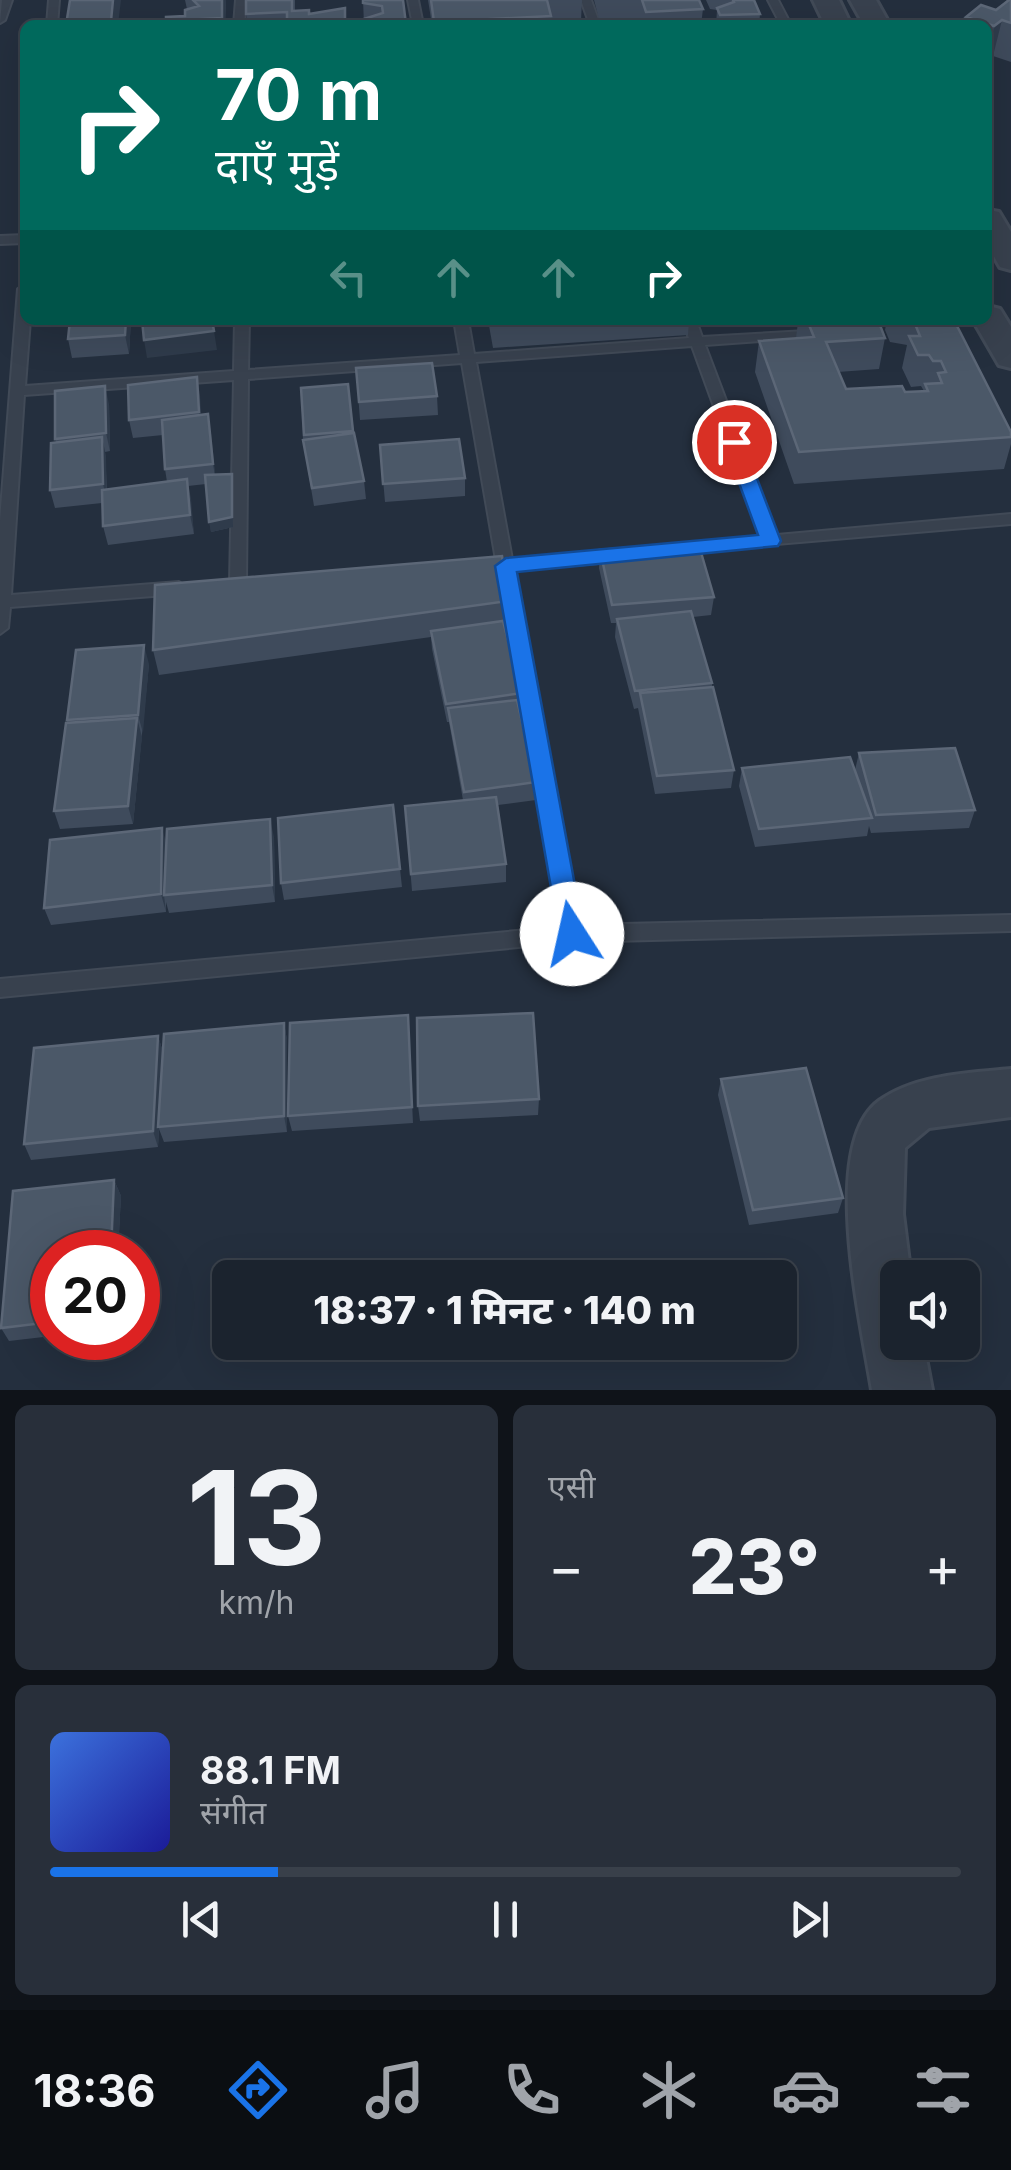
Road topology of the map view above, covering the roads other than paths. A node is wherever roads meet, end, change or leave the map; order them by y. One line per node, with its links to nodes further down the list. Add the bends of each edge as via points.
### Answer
1 (6, 0): 2 (lane)
2 (0, 20)
3 (992, 226): 4 (street)
4 (1011, 260)
5 (992, 323): 12 (street)
6 (22, 325): 15 (lane)
7 (242, 325): 14 (lane)
8 (462, 325): 13 (lane)
9 (691, 325): 11 (lane)
10 (830, 332): 11 (lane)
11 (697, 344): 13 (lane); 17 (lane)
12 (1011, 358)
13 (468, 361): 14 (lane); 20 (lane)
14 (242, 374): 15 (lane); 23 (lane)
15 (16, 391): 26 (lane)
16 (1011, 519): 17 (lane)
17 (770, 541): 18 (lane)
18 (657, 551)
19 (638, 553): 20 (lane)
20 (506, 566): 21 (lane); 29 (lane)
21 (468, 568)
22 (257, 582): 23 (lane)
23 (238, 583): 24 (lane)
24 (218, 584)
25 (199, 586): 26 (lane)
26 (2, 602): 27 (lane)
27 (0, 628)
28 (1011, 923): 29 (lane)
29 (572, 934): 30 (lane)
30 (0, 988)
31 (1011, 1093): 32 (street, via 950,1098 915,1110 888,1126 875,1157 874,1209)
32 (902, 1390)

